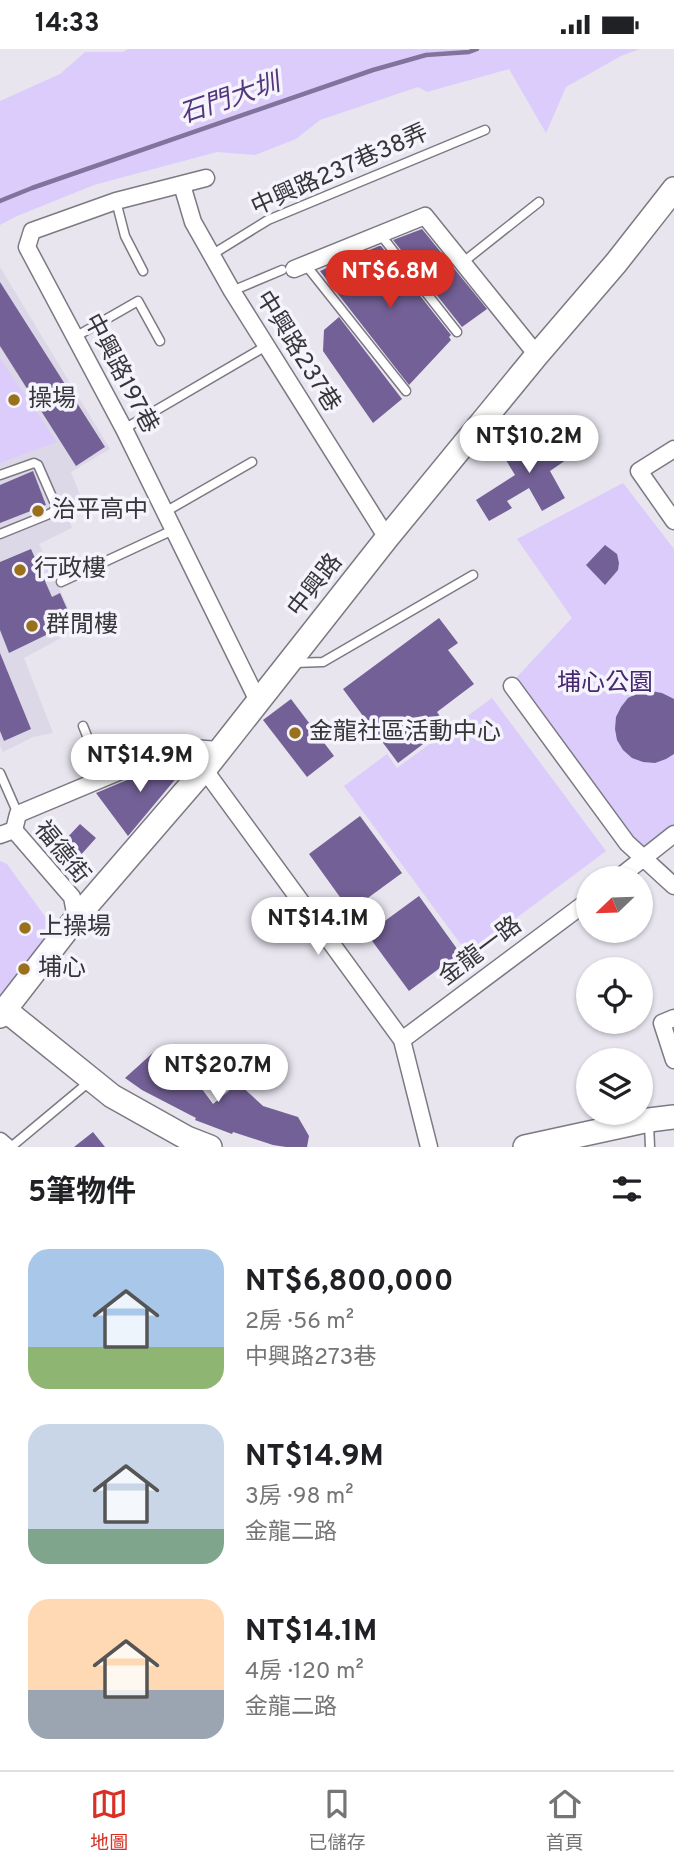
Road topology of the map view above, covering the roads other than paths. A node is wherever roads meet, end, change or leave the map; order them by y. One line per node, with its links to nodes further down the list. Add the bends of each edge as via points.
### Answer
1 (485, 130): 8 (lane, 中興路237巷38弄, via 268,220)
2 (206, 178): 3 (street, 中興路197巷)
3 (182, 184): 5 (street, 中興路197巷); 8 (street, 中興路237巷, via 193,222)
4 (674, 189): 17 (street, 中興路)
5 (116, 201): 11 (lane, via 125,236); 14 (street, 中興路197巷, via 32,231 27,247)
6 (539, 202): 9 (lane)
7 (380, 233): 9 (street, via 425,215); 10 (street); 13 (lane)
8 (213, 254): 12 (street, 中興路237巷)
9 (462, 263): 17 (street)
10 (294, 268): 12 (lane); 18 (lane)
11 (143, 271)
12 (232, 291): 16 (street, 中興路237巷)
13 (457, 332)
14 (75, 337): 15 (lane, via 138,301); 19 (street, 中興路197巷)
15 (160, 341)
16 (266, 346): 19 (lane); 27 (street, 中興路237巷)
17 (537, 355): 27 (street, 中興路)
18 (406, 391)
19 (124, 429): 23 (street, 中興路197巷)
20 (674, 449): 24 (street, via 639,471)
21 (252, 462): 23 (lane)
22 (0, 475): 26 (lane, via 38,465 56,506 47,515)
23 (165, 512): 25 (street, 中興路197巷)
24 (674, 521)
25 (173, 530): 29 (lane); 32 (street, 中興路197巷)
26 (0, 534)
27 (387, 538): 30 (street, 中興路)
28 (473, 575): 30 (lane, via 323,662)
29 (61, 582)
30 (288, 663): 32 (street, 中興路)
31 (512, 686): 40 (street)
32 (258, 701): 34 (street, 中興路)
33 (83, 726): 37 (lane)
34 (219, 750): 35 (street, 中興路); 37 (street, via 178,747)
35 (204, 769): 44 (street, 中興路); 47 (street)
36 (0, 773): 38 (lane)
37 (104, 778): 38 (street)
38 (11, 827): 44 (street, 福德街, via 72,897)
39 (674, 834): 40 (street)
40 (643, 859): 41 (street); 42 (street)
41 (634, 866)
42 (674, 886)
43 (576, 910): 47 (street, 金龍一路)
44 (76, 918): 45 (street, 中興路)
45 (2, 1012): 49 (street)
46 (668, 1021): 48 (street)
47 (402, 1040): 58 (street)
48 (674, 1060)
49 (92, 1080): 56 (lane); 57 (street, via 112,1096)
50 (674, 1117): 51 (street)
51 (653, 1120)
52 (631, 1125): 55 (street)
53 (649, 1125): 60 (lane)
54 (0, 1141): 56 (street)
55 (571, 1142): 59 (street)
56 (9, 1147)
57 (210, 1147)
58 (429, 1147)
59 (525, 1147)
60 (650, 1147)

